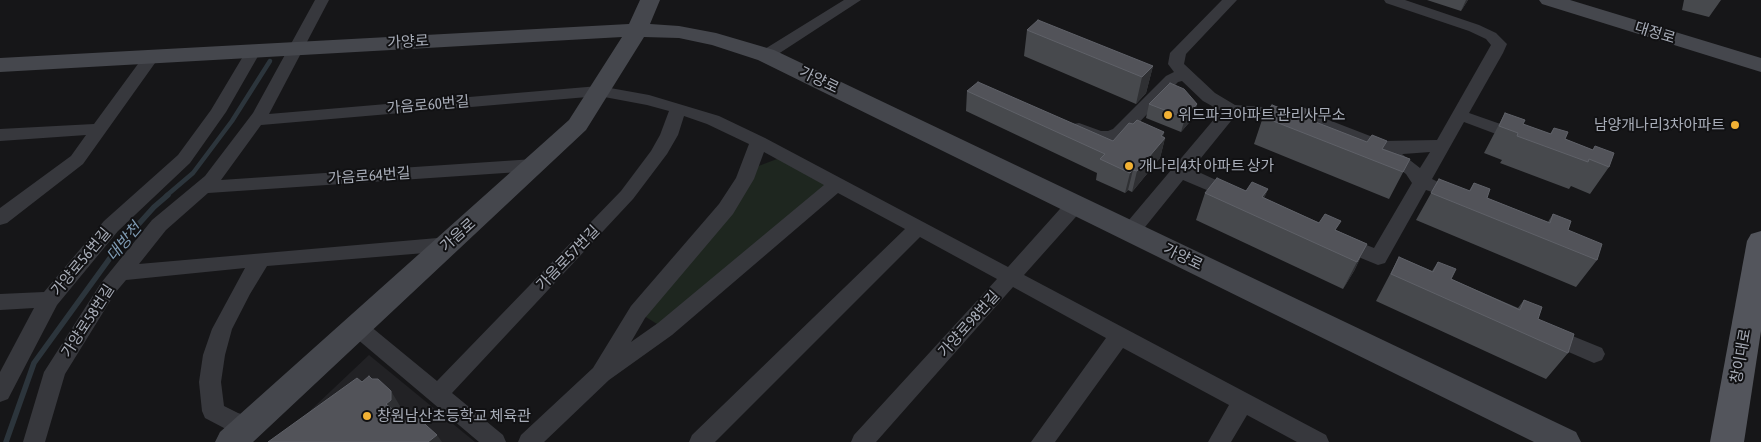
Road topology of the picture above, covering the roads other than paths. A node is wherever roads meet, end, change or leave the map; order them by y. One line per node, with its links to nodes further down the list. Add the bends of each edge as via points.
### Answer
1 (322, 0): 8 (street, 가양로58번길)
2 (650, 0): 7 (street, 가음로)
3 (854, 0): 10 (street)
4 (1230, 0): 14 (street, via 1178,53 1176,64)
5 (1390, 0): 18 (street, via 1474,28 1499,44)
6 (1549, 0): 13 (street, 대정로)
7 (636, 30): 8 (street, 가양로); 10 (street, 가양로, via 680,32 716,39); 15 (street, 가음로)
8 (295, 48): 9 (street, 가양로); 19 (street, 가양로58번길)
9 (253, 51): 11 (street, 가양로); 44 (street, 가양로56번길, via 218,112 184,159 111,226)
10 (766, 55): 34 (street, 가양로)
11 (152, 56): 12 (street, 가양로); 21 (street)
12 (0, 65)
13 (1761, 66)
14 (1184, 74): 17 (street, via 1209,97); 20 (street, via 1172,79 1119,133 1110,137 1098,136)
15 (599, 91): 16 (street); 19 (street, 가음로60번길); 27 (street, 가음로, via 578,125)
16 (678, 108): 24 (street); 52 (street, 가음로57번길, via 669,135 627,196)
17 (1231, 110): 26 (street, via 1302,115); 28 (street)
18 (1460, 115): 23 (street); 25 (street)
19 (256, 120): 31 (street, 가양로58번길)
20 (1065, 121)
21 (100, 129): 22 (street); 35 (street, via 77,160)
22 (0, 135)
23 (1531, 141)
24 (759, 142): 30 (street); 50 (street, via 745,179 726,209 638,312)
25 (1443, 145): 26 (street); 29 (street)
26 (1381, 147): 29 (street, via 1412,170)
27 (534, 165): 31 (street, 가음로64번길); 40 (street, 가음로)
28 (1180, 171): 33 (street); 37 (street)
29 (1421, 182): 32 (street); 38 (street, via 1387,262)
30 (838, 184): 36 (street); 50 (street, via 665,329)
31 (203, 187): 42 (street, 가양로58번길, via 159,225)
32 (1448, 192)
33 (1252, 203)
34 (1075, 205): 37 (street, 가양로); 43 (street, 가양로98번길)
35 (1, 215)
36 (918, 227): 43 (street); 58 (street)
37 (1130, 232): 63 (street, 가양로)
38 (1324, 234)
39 (1761, 241): 64 (main road, 창이대로)
40 (449, 244): 41 (street); 47 (street, 가음로)
41 (261, 259): 42 (street); 54 (street, via 222,329 210,382 213,411 232,421)
42 (120, 273): 55 (street, 가양로58번길, via 56,372)
43 (1011, 277): 48 (street); 59 (street, 가양로98번길)
44 (49, 300): 45 (street); 51 (street, 가양로56번길)
45 (0, 302)
46 (1531, 326): 49 (street)
47 (357, 327): 52 (street); 54 (street, 가음로)
48 (1120, 336): 53 (street); 60 (street)
49 (1594, 354)
50 (600, 374): 57 (street)
51 (0, 392)
52 (438, 394): 56 (street)
53 (1243, 402): 61 (street); 62 (street)
54 (240, 434)
55 (34, 442)
56 (495, 442)
57 (529, 442)
58 (700, 442)
59 (862, 442)
60 (1042, 442)
61 (1220, 442)
62 (1318, 442)
63 (1565, 442)
64 (1727, 442)

